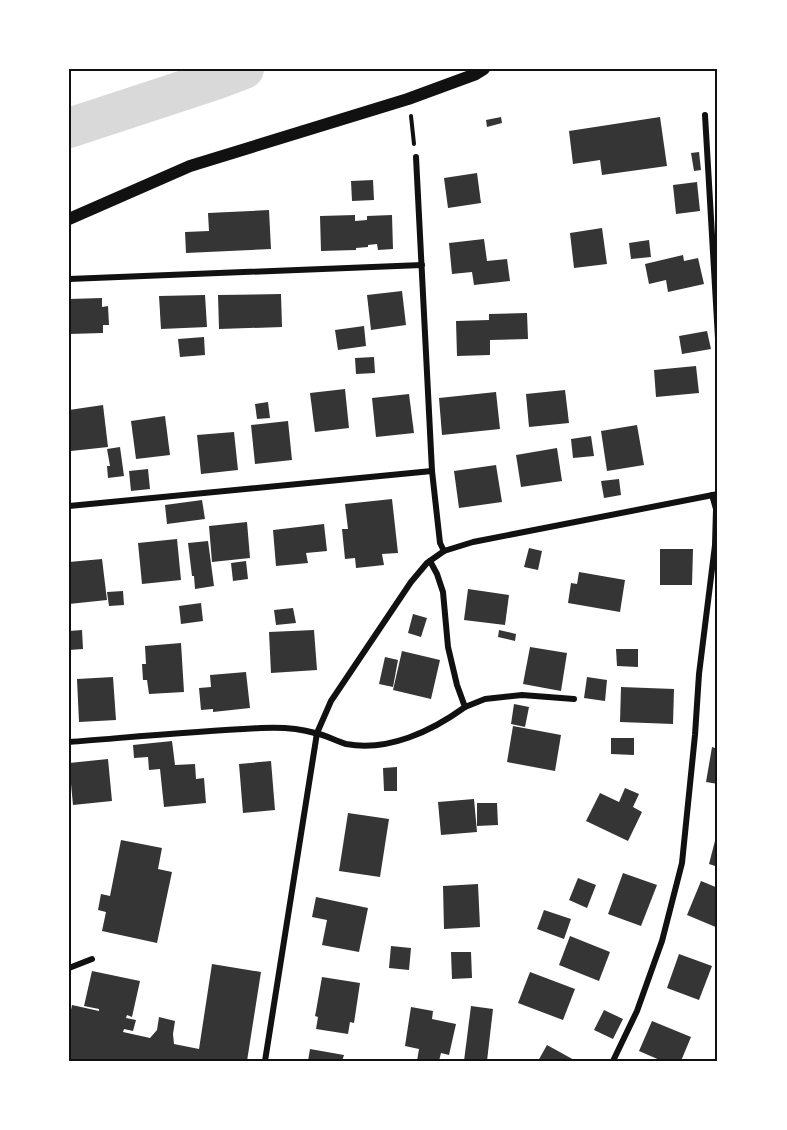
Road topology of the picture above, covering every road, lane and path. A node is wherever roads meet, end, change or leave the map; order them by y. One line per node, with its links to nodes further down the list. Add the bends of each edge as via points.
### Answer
1 (484, 69): 2 (main road)
2 (408, 99): 4 (path); 5 (main road, via 190,166)
3 (705, 115): 8 (street)
4 (416, 157): 6 (street)
5 (69, 219)
6 (422, 265): 7 (street); 9 (street)
7 (69, 279)
8 (718, 338)
9 (432, 471): 11 (street); 12 (street)
10 (715, 495): 12 (street); 20 (street, via 715,545 682,863 662,941)
11 (69, 506)
12 (444, 551): 13 (street)
13 (430, 561): 15 (street, via 443,592 448,647); 16 (street, via 411,582 331,701)
14 (574, 699): 15 (street, via 522,695 485,699)
15 (465, 707): 16 (street, via 426,730 382,743 346,744)
16 (317, 733): 17 (street, via 262,728); 21 (street)
17 (69, 742)
18 (92, 959): 19 (street)
19 (69, 968)
20 (616, 1060)
21 (265, 1061)

